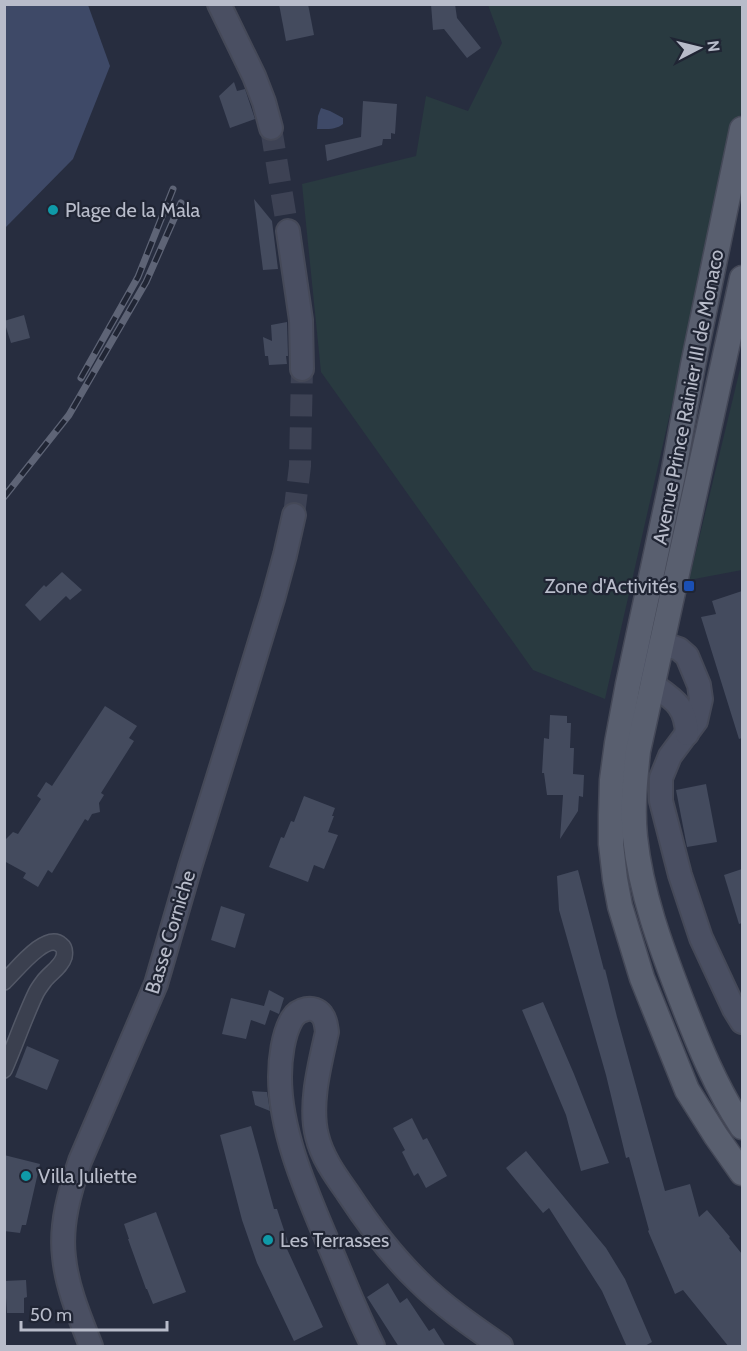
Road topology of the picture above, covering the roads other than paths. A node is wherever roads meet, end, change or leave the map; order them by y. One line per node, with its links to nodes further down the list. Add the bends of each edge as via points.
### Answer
1 (219, 4): 2 (street, via 254,76)
2 (271, 128)
3 (742, 129): 8 (main road, Avenue Prince Rainier III de Monaco)
4 (288, 231): 6 (street, via 301,320)
5 (742, 278): 9 (main road, Avenue Prince Rainier III de Monaco)
6 (302, 369)
7 (294, 515): 18 (street, Basse Corniche, via 273,598 156,984 71,1189 64,1220 63,1256 71,1293)
8 (644, 615): 9 (street); 10 (main road, Avenue Prince Rainier III de Monaco)
9 (654, 651): 10 (street); 11 (main road, Avenue Prince Rainier III de Monaco); 12 (street, via 679,649 687,656 699,685 700,710)
10 (628, 684): 17 (main road, Avenue Prince Rainier III de Monaco, via 612,780 612,844 620,906 642,978 687,1090)
11 (652, 684): 12 (street, via 678,703 687,722); 16 (main road, Avenue Prince Rainier III de Monaco, via 634,789 639,867 650,912 690,1022 713,1076)
12 (687, 734): 14 (street, via 670,756 661,778 661,801 700,938)
13 (4, 982): 15 (street, via 44,944 53,941 64,948 62,962 36,994)
14 (742, 1023)
15 (4, 1070)
16 (742, 1127)
17 (742, 1173)
18 (91, 1346)
19 (373, 1347): 20 (street, via 319,1221 284,1121 279,1074 282,1053 291,1021 296,1012 305,1009 314,1009 326,1022 314,1116 324,1156 365,1220 418,1282)
20 (501, 1347)

